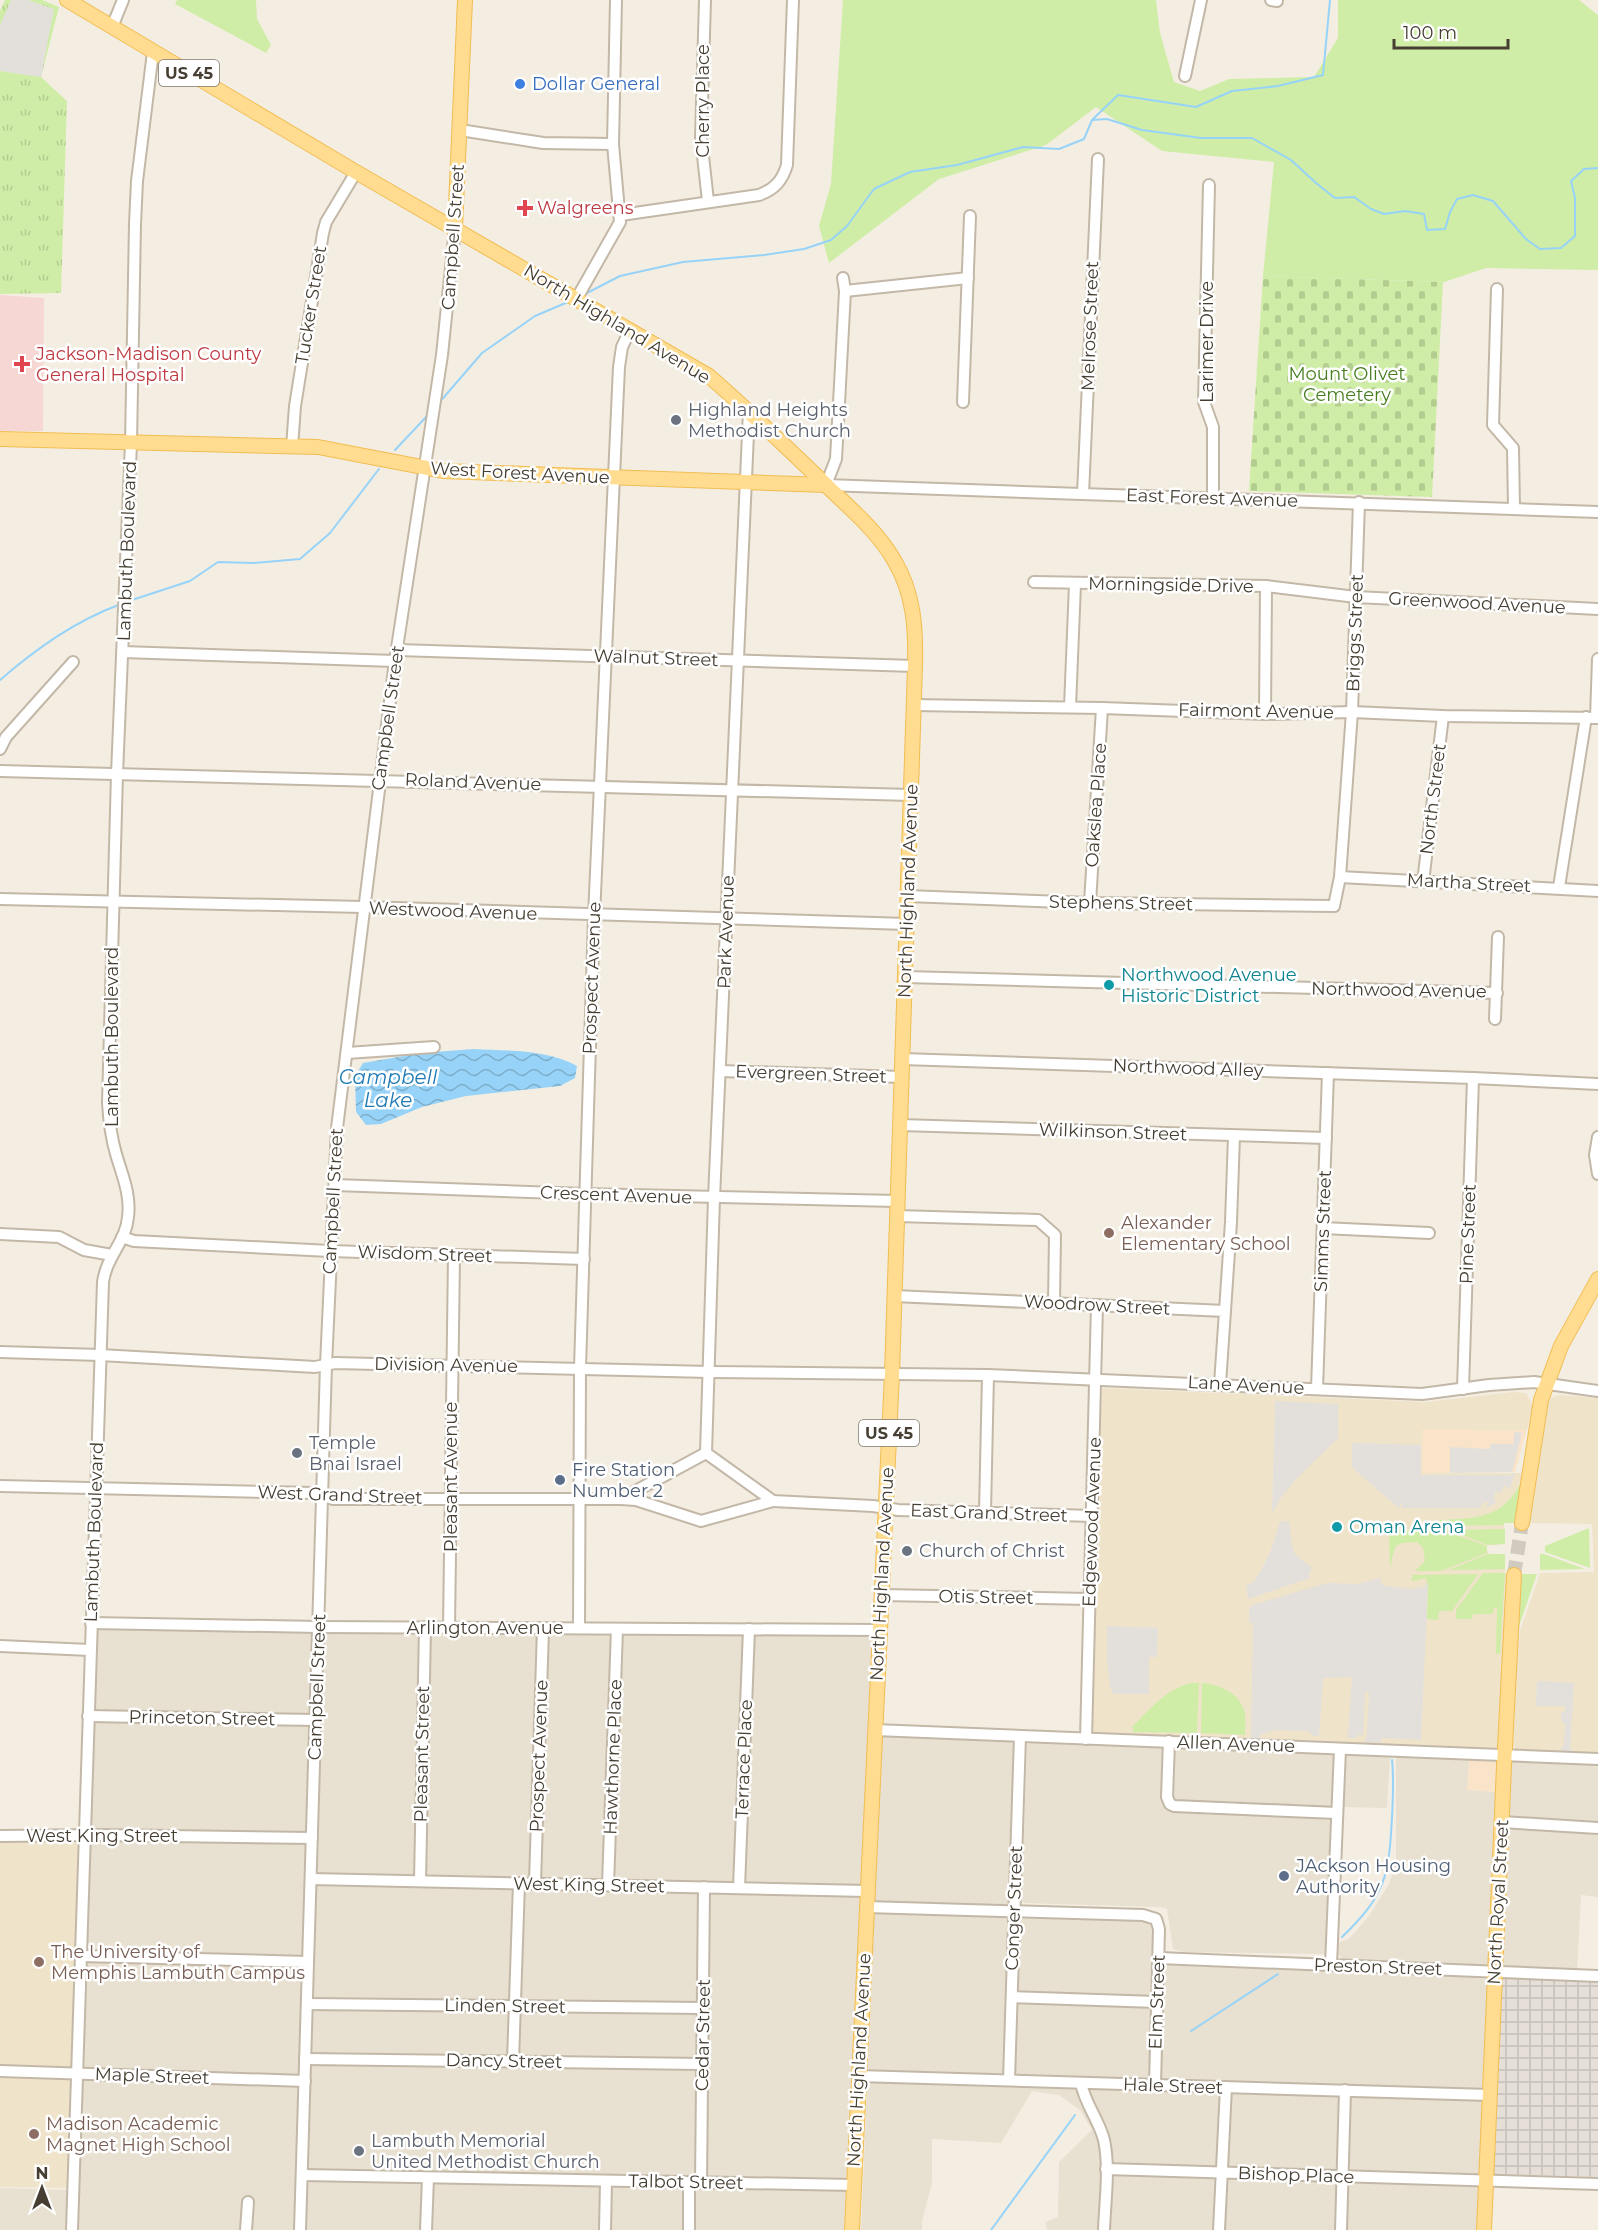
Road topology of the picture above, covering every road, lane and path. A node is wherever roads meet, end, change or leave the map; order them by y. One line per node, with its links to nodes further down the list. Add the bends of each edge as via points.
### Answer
1 (67, 0): 8 (main road, North Highland Avenue / US 45)
2 (123, 0): 8 (street)
3 (465, 0): 11 (main road, Campbell Street)
4 (616, 0): 12 (street)
5 (705, 0): 16 (street, Cherry Place, via 701,138)
6 (793, 0): 16 (street, via 787,165 783,176 778,185 759,195)
7 (1201, 0): 10 (street)
8 (112, 27): 9 (main road, North Highland Avenue / US 45)
9 (153, 52): 14 (main road, North Highland Avenue / US 45); 29 (street, Lambuth Boulevard, via 136,192)
10 (1185, 76)
11 (460, 130): 12 (street, via 543,143); 19 (main road, Campbell Street)
12 (613, 144): 17 (street)
13 (1098, 159): 35 (street, Melrose Street)
14 (356, 172): 19 (main road, North Highland Avenue / US 45); 30 (street, Tucker Street, via 323,233 295,405)
15 (1209, 185): 36 (street, Larimer Drive, via 1204,402 1213,427)
16 (708, 201): 17 (street)
17 (621, 215): 24 (street, via 617,231)
18 (970, 216): 21 (street)
19 (455, 229): 24 (main road, North Highland Avenue / US 45); 31 (street, Campbell Street, via 442,355)
20 (843, 278): 23 (street)
21 (968, 278): 23 (street); 26 (street)
22 (1497, 289): 38 (street, via 1493,425 1513,448)
23 (845, 291): 34 (street, via 836,459)
24 (574, 297): 25 (main road, North Highland Avenue / US 45)
25 (630, 330): 27 (main road, North Highland Avenue / US 45, via 708,376); 32 (street, Prospect Avenue, via 619,367)
26 (963, 402)
27 (749, 411): 33 (street, Park Avenue); 34 (main road, North Highland Avenue / US 45)
28 (0, 439): 29 (main road, West Forest Avenue)
29 (130, 443): 30 (main road, West Forest Avenue); 45 (street, Lambuth Boulevard)
30 (292, 447): 31 (main road, West Forest Avenue, via 340,450)
31 (424, 468): 32 (main road, West Forest Avenue); 46 (street, Campbell Street)
32 (615, 477): 33 (main road, West Forest Avenue); 47 (street, Prospect Avenue)
33 (745, 483): 34 (main road, West Forest Avenue); 49 (street, Park Avenue)
34 (826, 485): 35 (street, East Forest Avenue); 51 (main road, North Highland Avenue / US 45, via 861,518 894,560 910,599 916,635)
35 (1083, 494): 36 (street, East Forest Avenue)
36 (1213, 497): 37 (street, East Forest Avenue)
37 (1359, 502): 38 (street, East Forest Avenue); 43 (street, Briggs Street)
38 (1514, 508): 39 (street, East Forest Avenue)
39 (1598, 512)
40 (1034, 582): 41 (street, Morningside Drive)
41 (1075, 584): 42 (street, Morningside Drive); 53 (street, Morningside Drive)
42 (1266, 586): 43 (street, Morningside Drive); 56 (street, Morningside Drive)
43 (1356, 597): 44 (street, Greenwood Avenue); 55 (street, Briggs Street)
44 (1598, 609)
45 (123, 652): 46 (street, Walnut Street); 61 (street, Lambuth Boulevard)
46 (396, 655): 47 (street, Walnut Street); 62 (street, Campbell Street)
47 (606, 657): 49 (street, Walnut Street); 63 (street, Prospect Avenue)
48 (1598, 659): 58 (street)
49 (736, 661): 51 (street, Walnut Street); 64 (street, Park Avenue)
50 (73, 662): 59 (street, via 6,737)
51 (915, 666): 52 (main road, North Highland Avenue / US 45)
52 (914, 705): 53 (street, Fairmont Avenue); 65 (main road, North Highland Avenue / US 45)
53 (1070, 707): 54 (street, Fairmont Avenue)
54 (1102, 708): 56 (street, Fairmont Avenue); 73 (street, Oakslea Place)
55 (1352, 712): 56 (street, Fairmont Avenue); 57 (street, Fairmont Avenue); 66 (street, Briggs Street)
56 (1265, 714)
57 (1443, 716): 58 (street, Fairmont Avenue); 67 (street, North Street)
58 (1593, 718): 68 (street)
59 (0, 749)
60 (0, 771): 61 (street, Roland Avenue)
61 (117, 774): 62 (street, Roland Avenue); 72 (street, Lambuth Boulevard)
62 (380, 779): 63 (street, Roland Avenue); 75 (street, Campbell Street)
63 (599, 786): 64 (street, Roland Avenue); 76 (street, Prospect Avenue)
64 (733, 789): 65 (street, Roland Avenue); 77 (street, Park Avenue)
65 (911, 795): 70 (main road, North Highland Avenue / US 45)
66 (1340, 877): 67 (street, Martha Street); 74 (street, Briggs Street)
67 (1423, 882): 68 (street, Martha Street)
68 (1559, 887): 69 (street, Martha Street)
69 (1598, 891)
70 (907, 896): 73 (street, Stephens Street); 78 (main road, North Highland Avenue / US 45)
71 (0, 899): 72 (street, Westwood Avenue)
72 (113, 901): 75 (street, Westwood Avenue); 104 (street, Lambuth Boulevard, via 108,1103 111,1132 127,1186 128,1221)
73 (1090, 903): 74 (street, Stephens Street)
74 (1334, 906)
75 (363, 907): 76 (street, Westwood Avenue); 84 (street, Campbell Street)
76 (594, 916): 77 (street, Westwood Avenue); 97 (street, Prospect Avenue)
77 (726, 919): 78 (street, Westwood Avenue); 86 (street, Park Avenue)
78 (907, 924): 80 (main road, North Highland Avenue / US 45)
79 (1498, 937): 81 (street, Northwood Avenue)
80 (905, 977): 81 (street, Northwood Avenue); 85 (main road, North Highland Avenue / US 45)
81 (1497, 993): 82 (street, Northwood Avenue)
82 (1495, 1019)
83 (434, 1047): 84 (street)
84 (347, 1053): 96 (street, Campbell Street, via 337,1128)
85 (902, 1059): 87 (street, Northwood Alley); 88 (main road, North Highland Avenue / US 45)
86 (721, 1071): 88 (street, Evergreen Street); 98 (street, Park Avenue)
87 (1328, 1073): 89 (street, Northwood Alley); 94 (street, Simms Street)
88 (902, 1077): 91 (main road, North Highland Avenue / US 45)
89 (1473, 1078): 90 (street, Northwood Alley); 126 (street, Pine Street)
90 (1598, 1084)
91 (900, 1125): 92 (street, Wilkinson Street); 99 (main road, North Highland Avenue / US 45)
92 (1233, 1136): 94 (street, Wilkinson Street); 113 (street)
93 (1598, 1137): 95 (street)
94 (1326, 1138): 101 (street, Simms Street)
95 (1598, 1174)
96 (335, 1185): 97 (street, Crescent Avenue); 105 (street, Campbell Street)
97 (585, 1194): 98 (street, Crescent Avenue); 108 (street, Prospect Avenue)
98 (714, 1198): 99 (street, Crescent Avenue); 119 (street, Park Avenue)
99 (897, 1201): 100 (main road, North Highland Avenue / US 45)
100 (897, 1216): 110 (main road, North Highland Avenue / US 45); 111 (street, via 1038,1220 1055,1235)
101 (1323, 1228): 102 (street); 125 (street, Simms Street)
102 (1429, 1233)
103 (0, 1234): 106 (street, via 59,1237 84,1250)
104 (122, 1238): 105 (street, Wisdom Street); 106 (street, Lambuth Boulevard)
105 (330, 1251): 107 (street, Wisdom Street); 116 (street, Campbell Street)
106 (112, 1255): 115 (street, Lambuth Boulevard, via 104,1275)
107 (454, 1255): 108 (street, Wisdom Street); 117 (street, Pleasant Avenue)
108 (584, 1259): 118 (street, Prospect Avenue)
109 (1598, 1279): 123 (main road, via 1561,1346)
110 (894, 1296): 111 (street, Woodrow Street); 120 (main road, North Highland Avenue / US 45)
111 (1054, 1303): 112 (street, Woodrow Street)
112 (1097, 1305): 113 (street, Woodrow Street); 122 (street, Edgewood Avenue)
113 (1225, 1311): 124 (street)
114 (0, 1352): 115 (street, Division Avenue)
115 (100, 1355): 116 (street, Division Avenue); 130 (street, Lambuth Boulevard)
116 (326, 1365): 117 (street, Division Avenue); 131 (street, Campbell Street)
117 (452, 1365): 118 (street, Division Avenue); 132 (street, Pleasant Avenue)
118 (580, 1368): 119 (street, Division Avenue); 133 (street, Prospect Avenue)
119 (710, 1372): 120 (street, Division Avenue); 128 (street, Park Avenue)
120 (892, 1374): 121 (street, Lane Avenue); 136 (main road, North Highland Avenue / US 45)
121 (988, 1375): 122 (street, Lane Avenue); 137 (street)
122 (1096, 1378): 124 (street, Lane Avenue); 138 (street, Edgewood Avenue)
123 (1547, 1383): 126 (street, Lane Avenue); 127 (street, Lane Avenue); 139 (main road, via 1540,1400)
124 (1220, 1384): 125 (street, Lane Avenue)
125 (1317, 1389): 126 (street, Lane Avenue, via 1422,1394)
126 (1463, 1389)
127 (1598, 1391)
128 (706, 1453): 134 (street, West Grand Street); 135 (street)
129 (0, 1486): 130 (street, West Grand Street)
130 (95, 1490): 131 (street, West Grand Street); 143 (street, Lambuth Boulevard)
131 (322, 1496): 132 (street, West Grand Street); 144 (street, Campbell Street)
132 (452, 1498): 133 (street, West Grand Street); 146 (street, Pleasant Avenue)
133 (579, 1499): 134 (street, West Grand Street); 148 (street, Prospect Avenue)
134 (621, 1499): 135 (street, West Grand Street, via 636,1500 701,1521)
135 (773, 1501): 136 (street, West Grand Street)
136 (885, 1508): 137 (street, East Grand Street); 141 (main road, North Highland Avenue / US 45)
137 (986, 1512): 138 (street, East Grand Street)
138 (1093, 1516): 142 (street, Edgewood Avenue)
139 (1522, 1523)
140 (1514, 1575): 161 (main road, North Royal Street)
141 (881, 1595): 142 (street, Otis Street); 151 (main road, North Highland Avenue / US 45)
142 (1090, 1599): 158 (street, Edgewood Avenue)
143 (91, 1623): 144 (street, Arlington Avenue); 153 (street, Lambuth Boulevard)
144 (319, 1627): 145 (street, Arlington Avenue); 155 (street, Campbell Street)
145 (425, 1628): 146 (street, Arlington Avenue); 170 (street, Pleasant Street)
146 (450, 1628): 147 (street, Arlington Avenue)
147 (543, 1628): 148 (street, Arlington Avenue); 172 (street, Prospect Avenue)
148 (579, 1628): 149 (street, Arlington Avenue)
149 (617, 1629): 150 (street, Arlington Avenue); 173 (street, Hawthorne Place)
150 (749, 1629): 151 (street, Arlington Avenue); 175 (street, Terrace Place)
151 (879, 1630): 156 (main road, North Highland Avenue / US 45)
152 (0, 1646): 153 (street)
153 (90, 1650): 154 (street, Lambuth Boulevard)
154 (88, 1716): 155 (street, Princeton Street); 167 (street, Lambuth Boulevard)
155 (316, 1720): 168 (street, Campbell Street)
156 (874, 1730): 157 (street, Allen Avenue); 176 (main road, North Highland Avenue / US 45)
157 (1020, 1736): 158 (street, Allen Avenue); 178 (street, Conger Street)
158 (1086, 1739): 159 (street, Allen Avenue)
159 (1169, 1741): 160 (street, Allen Avenue); 163 (street, via 1167,1797 1174,1806)
160 (1340, 1749): 161 (street, Allen Avenue); 163 (street)
161 (1505, 1754): 162 (street, Allen Avenue); 164 (main road, North Royal Street)
162 (1598, 1759)
163 (1337, 1813): 182 (street)
164 (1502, 1822): 165 (street); 183 (main road, North Royal Street)
165 (1598, 1828)
166 (0, 1836): 167 (street, West King Street)
167 (86, 1836): 168 (street, West King Street); 179 (street, Lambuth Boulevard)
168 (312, 1838): 169 (street, Campbell Street)
169 (311, 1879): 170 (street, West King Street); 181 (street, Campbell Street)
170 (420, 1881): 171 (street, West King Street)
171 (519, 1883): 172 (street, West King Street); 188 (street)
172 (535, 1883): 173 (street, West King Street)
173 (608, 1885): 174 (street, West King Street)
174 (704, 1887): 175 (street, West King Street); 189 (street, Cedar Street)
175 (739, 1888): 176 (street, West King Street)
176 (867, 1891): 177 (main road, North Highland Avenue / US 45)
177 (866, 1907): 178 (street); 195 (main road, North Highland Avenue / US 45)
178 (1014, 1911): 180 (street, Elm Street, via 1143,1915 1156,1919); 185 (street, Conger Street)
179 (82, 1956): 181 (street); 194 (street, Lambuth Boulevard)
180 (1158, 1958): 182 (street, Preston Street); 186 (street, Elm Street)
181 (308, 1962): 187 (street, Campbell Street)
182 (1331, 1965): 183 (street, Preston Street)
183 (1495, 1972): 184 (street, Preston Street); 202 (main road, North Royal Street)
184 (1598, 1976)
185 (1012, 1997): 186 (street); 196 (street, Conger Street)
186 (1157, 2002): 199 (street, Elm Street)
187 (307, 2004): 188 (street, Linden Street); 190 (street, Campbell Street)
188 (514, 2006): 189 (street, Linden Street); 191 (street)
189 (703, 2008): 192 (street, Cedar Street)
190 (305, 2059): 191 (street, Dancy Street); 197 (street, Campbell Street)
191 (513, 2061): 192 (street, Dancy Street)
192 (702, 2064): 211 (street, Cedar Street)
193 (0, 2071): 194 (street, Maple Street)
194 (77, 2074): 197 (street, Maple Street); 215 (street, Lambuth Boulevard)
195 (858, 2076): 196 (street, Hale Street); 213 (main road, North Highland Avenue / US 45)
196 (1009, 2080): 198 (street, Hale Street)
197 (305, 2081): 205 (street, Campbell Street)
198 (1082, 2083): 199 (street, Hale Street); 203 (street, via 1084,2098 1103,2139)
199 (1155, 2085): 200 (street, Hale Street)
200 (1226, 2087): 201 (street, Hale Street); 204 (street)
201 (1346, 2090): 202 (street, Hale Street); 206 (street)
202 (1489, 2095): 210 (main road, North Royal Street)
203 (1106, 2169): 204 (street, Bishop Place); 222 (street)
204 (1222, 2173): 206 (street, Bishop Place); 223 (street)
205 (302, 2175): 207 (street, Talbot Street); 217 (street, Campbell Street)
206 (1342, 2176): 210 (street, Bishop Place); 224 (street)
207 (428, 2178): 208 (street, Talbot Street); 218 (street)
208 (606, 2181): 209 (street, Talbot Street); 219 (street)
209 (689, 2182): 211 (street, Talbot Street); 220 (street)
210 (1485, 2182): 212 (street, Bishop Place); 225 (main road, North Royal Street)
211 (701, 2183): 213 (street, Talbot Street)
212 (1598, 2184)
213 (854, 2185): 221 (main road, North Highland Avenue / US 45)
214 (248, 2202): 216 (street)
215 (72, 2230)
216 (246, 2230)
217 (300, 2230)
218 (426, 2230)
219 (605, 2230)
220 (689, 2230)
221 (852, 2230)
222 (1104, 2230)
223 (1219, 2230)
224 (1341, 2230)
225 (1484, 2230)

